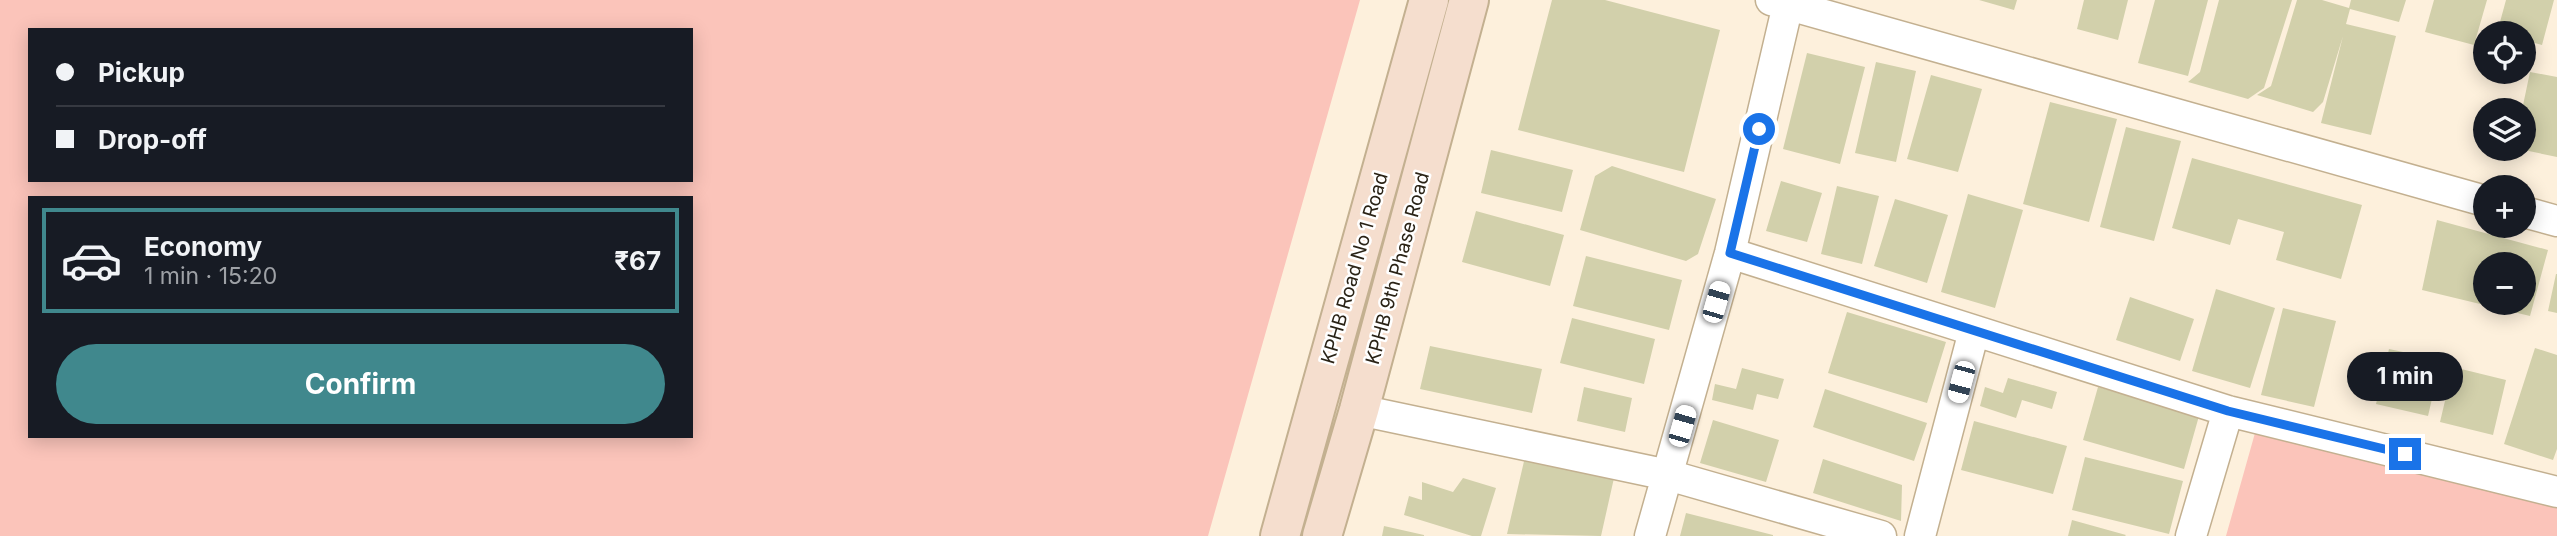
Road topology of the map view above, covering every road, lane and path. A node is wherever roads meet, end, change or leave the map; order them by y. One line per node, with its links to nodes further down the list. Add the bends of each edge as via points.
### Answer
1 (1429, 0): 13 (main road, KPHB Road No 1 Road)
2 (1469, 0): 9 (main road, KPHB 9th Phase Road)
3 (1783, 1): 4 (street); 7 (street)
4 (2473, 198)
5 (2536, 215): 6 (street)
6 (2557, 221)
7 (1730, 253): 8 (street); 11 (street)
8 (1974, 331): 10 (street); 17 (street)
9 (1359, 410): 11 (street); 14 (main road, KPHB 9th Phase Road)
10 (2228, 411): 12 (street); 18 (street)
11 (1668, 475): 15 (street); 16 (street)
12 (2557, 492)
13 (1280, 536)
14 (1322, 536)
15 (1650, 536)
16 (1881, 536)
17 (1920, 536)
18 (2191, 536)

